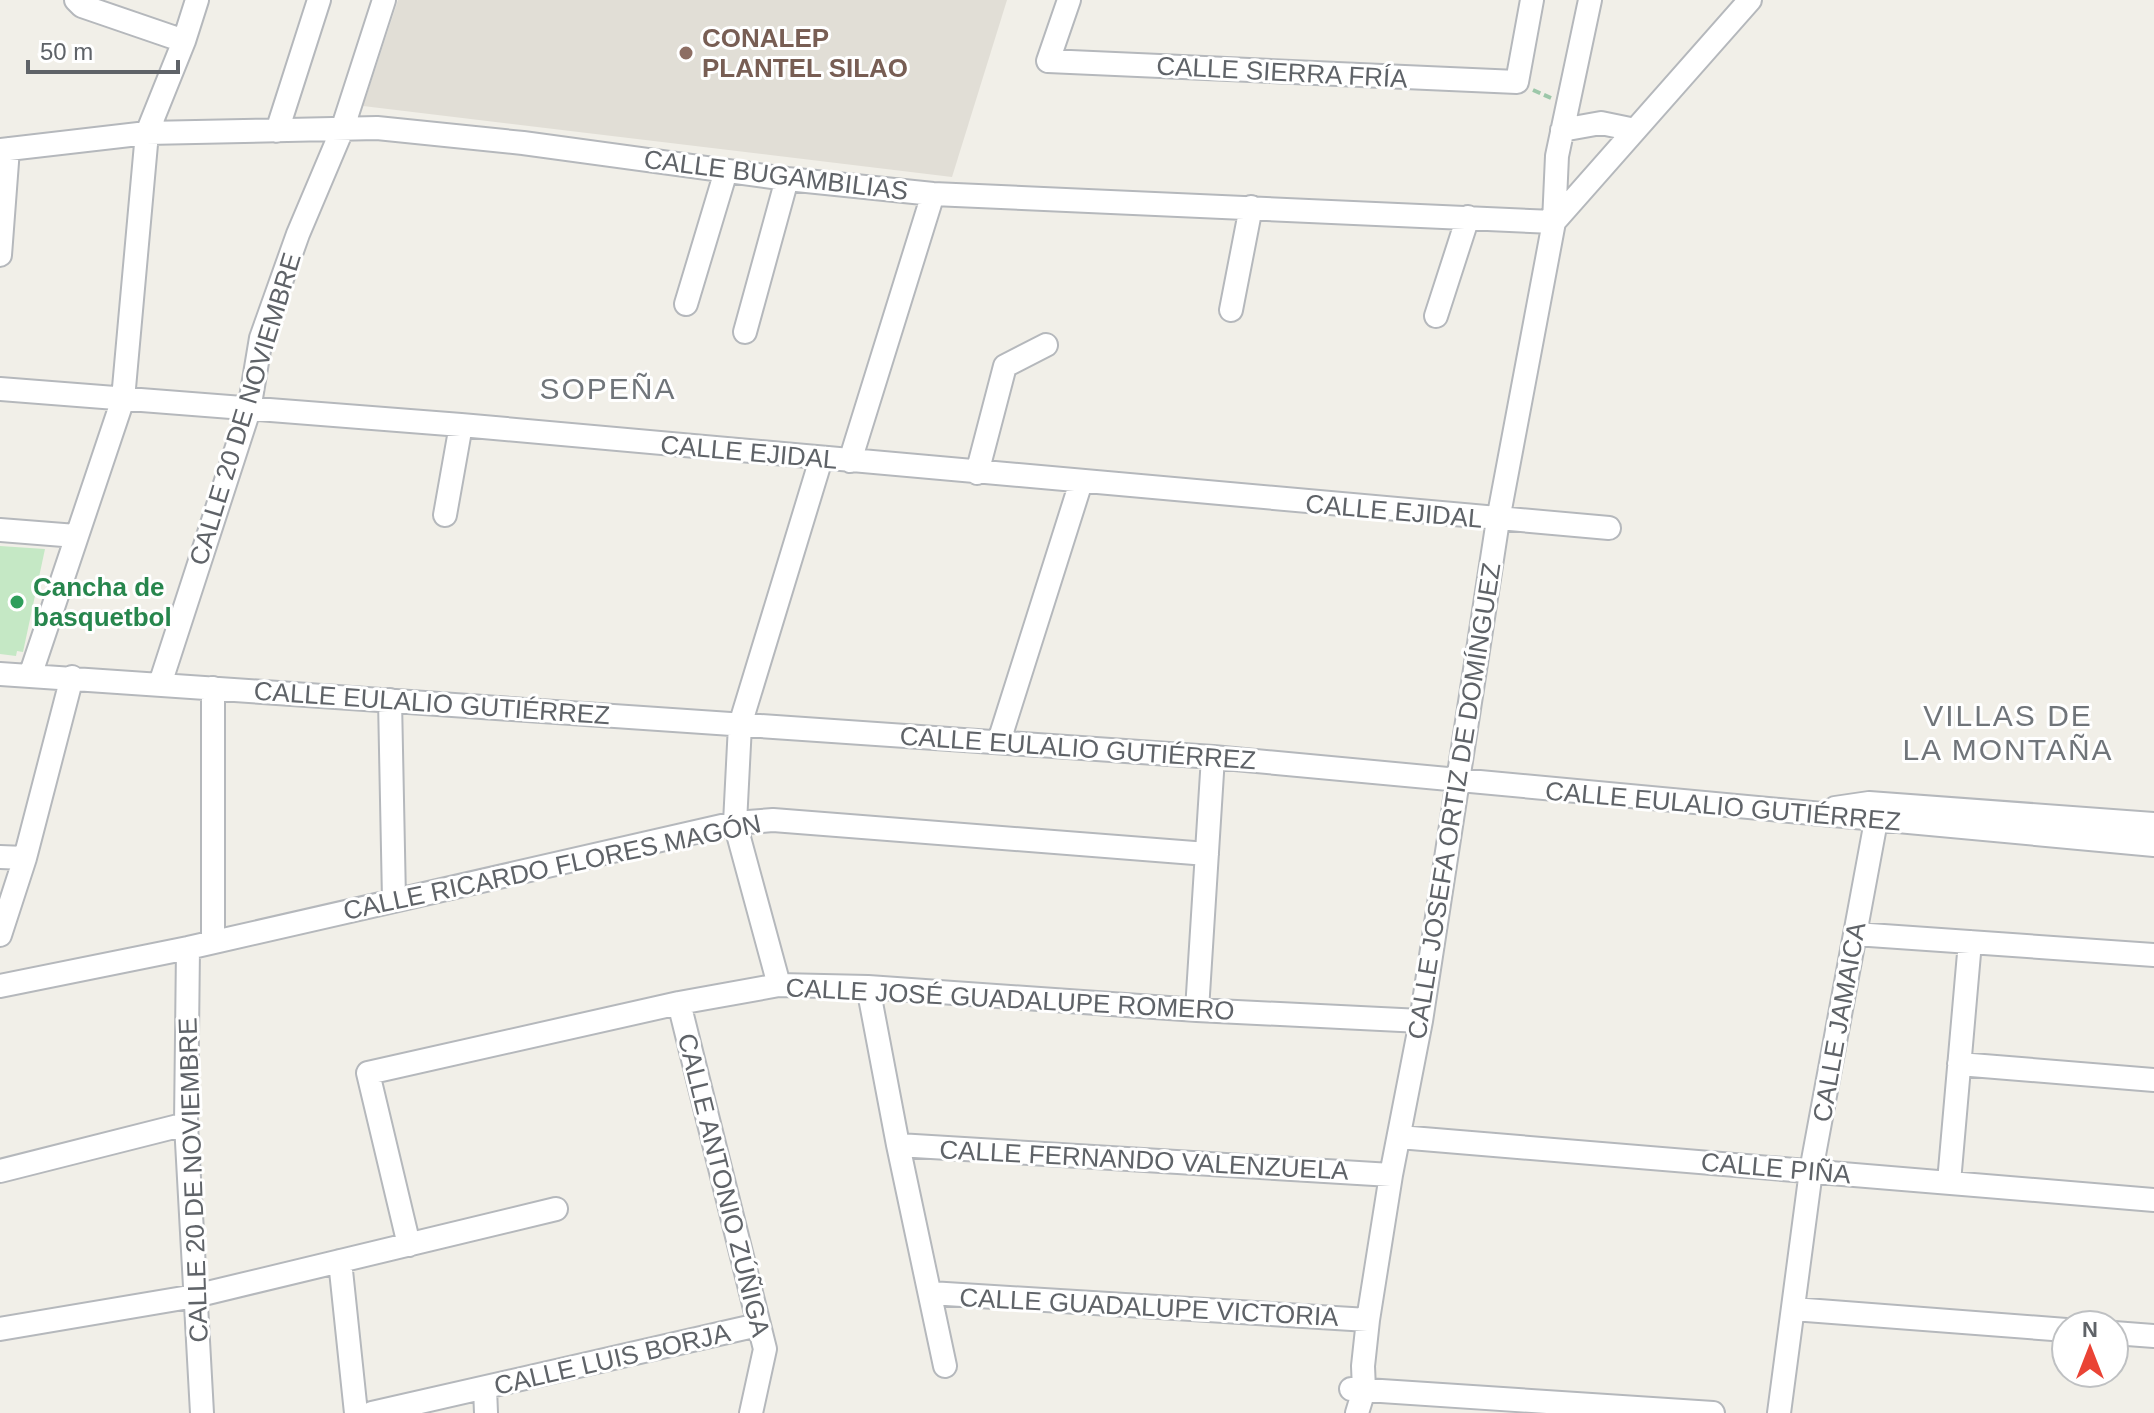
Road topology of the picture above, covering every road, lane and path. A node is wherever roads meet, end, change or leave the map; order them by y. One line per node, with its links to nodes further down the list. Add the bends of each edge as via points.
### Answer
1 (76, 0): 9 (street)
2 (197, 0): 9 (street)
3 (319, 0): 15 (street)
4 (384, 0): 12 (street, CALLE 20 DE NOVIEMBRE)
5 (1069, 0): 10 (street, CALLE SIERRA FRÍA, via 1048,61)
6 (1532, 0): 10 (street)
7 (1590, 0): 11 (street, CALLE JOSEFA ORTIZ DE DOMÍNGUEZ)
8 (1750, 0): 14 (street)
9 (184, 41): 16 (street)
10 (1517, 82): 11 (path)
11 (1568, 105): 13 (street, CALLE JOSEFA ORTIZ DE DOMÍNGUEZ)
12 (342, 130): 15 (street, CALLE BUGAMBILIAS); 18 (street, CALLE BUGAMBILIAS, via 377,128 523,143); 32 (street, CALLE 20 DE NOVIEMBRE, via 261,338)
13 (1562, 130): 14 (street, via 1601,123); 23 (street, CALLE JOSEFA ORTIZ DE DOMÍNGUEZ)
14 (1635, 130): 23 (street)
15 (277, 131): 16 (street, CALLE BUGAMBILIAS)
16 (147, 133): 17 (street, CALLE BUGAMBILIAS); 31 (street)
17 (4, 150): 24 (street)
18 (726, 171): 19 (street, CALLE BUGAMBILIAS); 25 (street)
19 (787, 179): 20 (street, CALLE BUGAMBILIAS); 28 (street)
20 (933, 194): 21 (street, CALLE BUGAMBILIAS); 35 (street)
21 (1251, 207): 22 (street, CALLE BUGAMBILIAS); 26 (street)
22 (1468, 217): 23 (street, CALLE BUGAMBILIAS); 27 (street)
23 (1554, 222): 39 (street, CALLE JOSEFA ORTIZ DE DOMÍNGUEZ)
24 (0, 255)
25 (686, 304)
26 (1231, 310)
27 (1436, 316)
28 (745, 332)
29 (1046, 345): 36 (street, via 1005,366)
30 (0, 389): 31 (street, CALLE EJIDAL)
31 (123, 399): 32 (street, CALLE EJIDAL); 42 (street)
32 (249, 410): 33 (street, CALLE EJIDAL); 46 (street, CALLE 20 DE NOVIEMBRE)
33 (461, 425): 34 (street, CALLE EJIDAL); 38 (street)
34 (821, 459): 35 (street, CALLE EJIDAL); 49 (street)
35 (850, 461): 36 (street, CALLE EJIDAL)
36 (977, 473): 37 (street, CALLE EJIDAL)
37 (1081, 482): 39 (street, CALLE EJIDAL); 50 (street)
38 (445, 515)
39 (1498, 520): 40 (street, CALLE EJIDAL); 52 (street, CALLE JOSEFA ORTIZ DE DOMÍNGUEZ)
40 (1609, 528)
41 (0, 530): 42 (street)
42 (76, 536): 44 (street)
43 (0, 674): 44 (street, CALLE EULALIO GUTIÉRREZ)
44 (30, 676): 45 (street, CALLE EULALIO GUTIÉRREZ)
45 (72, 677): 46 (street, CALLE EULALIO GUTIÉRREZ); 60 (street)
46 (160, 684): 47 (street, CALLE EULALIO GUTIÉRREZ)
47 (213, 688): 48 (street, CALLE EULALIO GUTIÉRREZ); 64 (street)
48 (390, 700): 49 (street, CALLE EULALIO GUTIÉRREZ); 61 (street)
49 (740, 725): 50 (street, CALLE EULALIO GUTIÉRREZ); 55 (street)
50 (999, 741): 51 (street, CALLE EULALIO GUTIÉRREZ)
51 (1213, 757): 52 (street, CALLE EULALIO GUTIÉRREZ); 58 (street)
52 (1458, 781): 53 (street, CALLE EULALIO GUTIÉRREZ); 73 (street, CALLE JOSEFA ORTIZ DE DOMÍNGUEZ)
53 (1798, 813): 54 (street, CALLE EULALIO GUTIÉRREZ); 56 (street, via 1869,803)
54 (1876, 821): 57 (street, CALLE EULALIO GUTIÉRREZ); 62 (street, CALLE JAMAICA)
55 (735, 823): 58 (street, CALLE RICARDO FLORES MAGÓN, via 773,820); 61 (street, CALLE RICARDO FLORES MAGÓN); 68 (street)
56 (2154, 824)
57 (2154, 845)
58 (1207, 854): 72 (street)
59 (0, 857): 60 (street)
60 (25, 858): 63 (street)
61 (394, 900): 64 (street, CALLE RICARDO FLORES MAGÓN)
62 (1855, 934): 65 (street); 80 (street, CALLE JAMAICA)
63 (0, 935)
64 (213, 941): 66 (street, CALLE RICARDO FLORES MAGÓN)
65 (1970, 942): 67 (street); 74 (street)
66 (188, 948): 69 (street, CALLE RICARDO FLORES MAGÓN); 76 (street, CALLE 20 DE NOVIEMBRE)
67 (2154, 955)
68 (779, 985): 70 (street, CALLE JOSÉ GUADALUPE ROMERO); 71 (street, CALLE JOSÉ GUADALUPE ROMERO)
69 (0, 986)
70 (868, 987): 72 (street, CALLE JOSÉ GUADALUPE ROMERO); 78 (street)
71 (679, 1003): 85 (street, CALLE JOSÉ GUADALUPE ROMERO, via 368,1073); 91 (street, CALLE ANTONIO ZÚÑIGA)
72 (1197, 1010): 73 (street, CALLE JOSÉ GUADALUPE ROMERO)
73 (1421, 1021): 77 (street, CALLE JOSEFA ORTIZ DE DOMÍNGUEZ)
74 (1959, 1064): 75 (street); 82 (street)
75 (2154, 1080)
76 (186, 1124): 79 (street); 88 (street, CALLE 20 DE NOVIEMBRE)
77 (1399, 1137): 80 (street, CALLE PIÑA); 81 (street, CALLE JOSEFA ORTIZ DE DOMÍNGUEZ)
78 (898, 1145): 81 (street, CALLE FERNANDO VALENZUELA); 87 (street)
79 (0, 1171)
80 (1811, 1171): 82 (street, CALLE PIÑA); 89 (street, CALLE JAMAICA)
81 (1391, 1175): 90 (street, CALLE JOSEFA ORTIZ DE DOMÍNGUEZ)
82 (1949, 1182): 83 (street, CALLE PIÑA)
83 (2154, 1200)
84 (556, 1209): 85 (street)
85 (409, 1245): 86 (street)
86 (340, 1261): 88 (street); 102 (street)
87 (930, 1293): 90 (street, CALLE GUADALUPE VICTORIA); 96 (street)
88 (195, 1296): 92 (street); 101 (street, CALLE 20 DE NOVIEMBRE)
89 (1793, 1309): 93 (street); 109 (street, CALLE JAMAICA)
90 (1368, 1320): 98 (street, CALLE JOSEFA ORTIZ DE DOMÍNGUEZ)
91 (758, 1325): 97 (street, CALLE LUIS BORJA); 105 (street, CALLE ANTONIO ZÚÑIGA, via 765,1349)
92 (0, 1329)
93 (2050, 1329)
94 (2130, 1334): 95 (street)
95 (2154, 1336)
96 (945, 1366)
97 (485, 1388): 103 (street, CALLE LUIS BORJA); 104 (street)
98 (1357, 1390): 99 (street); 106 (street, CALLE JOSEFA ORTIZ DE DOMÍNGUEZ); 107 (street, CALLE JOSEFA ORTIZ DE DOMÍNGUEZ)
99 (1500, 1406): 100 (street)
100 (1660, 1411): 108 (street)
101 (202, 1413)
102 (356, 1413)
103 (372, 1413)
104 (486, 1413)
105 (751, 1413)
106 (1343, 1413)
107 (1357, 1413)
108 (1713, 1413)
109 (1779, 1413)

